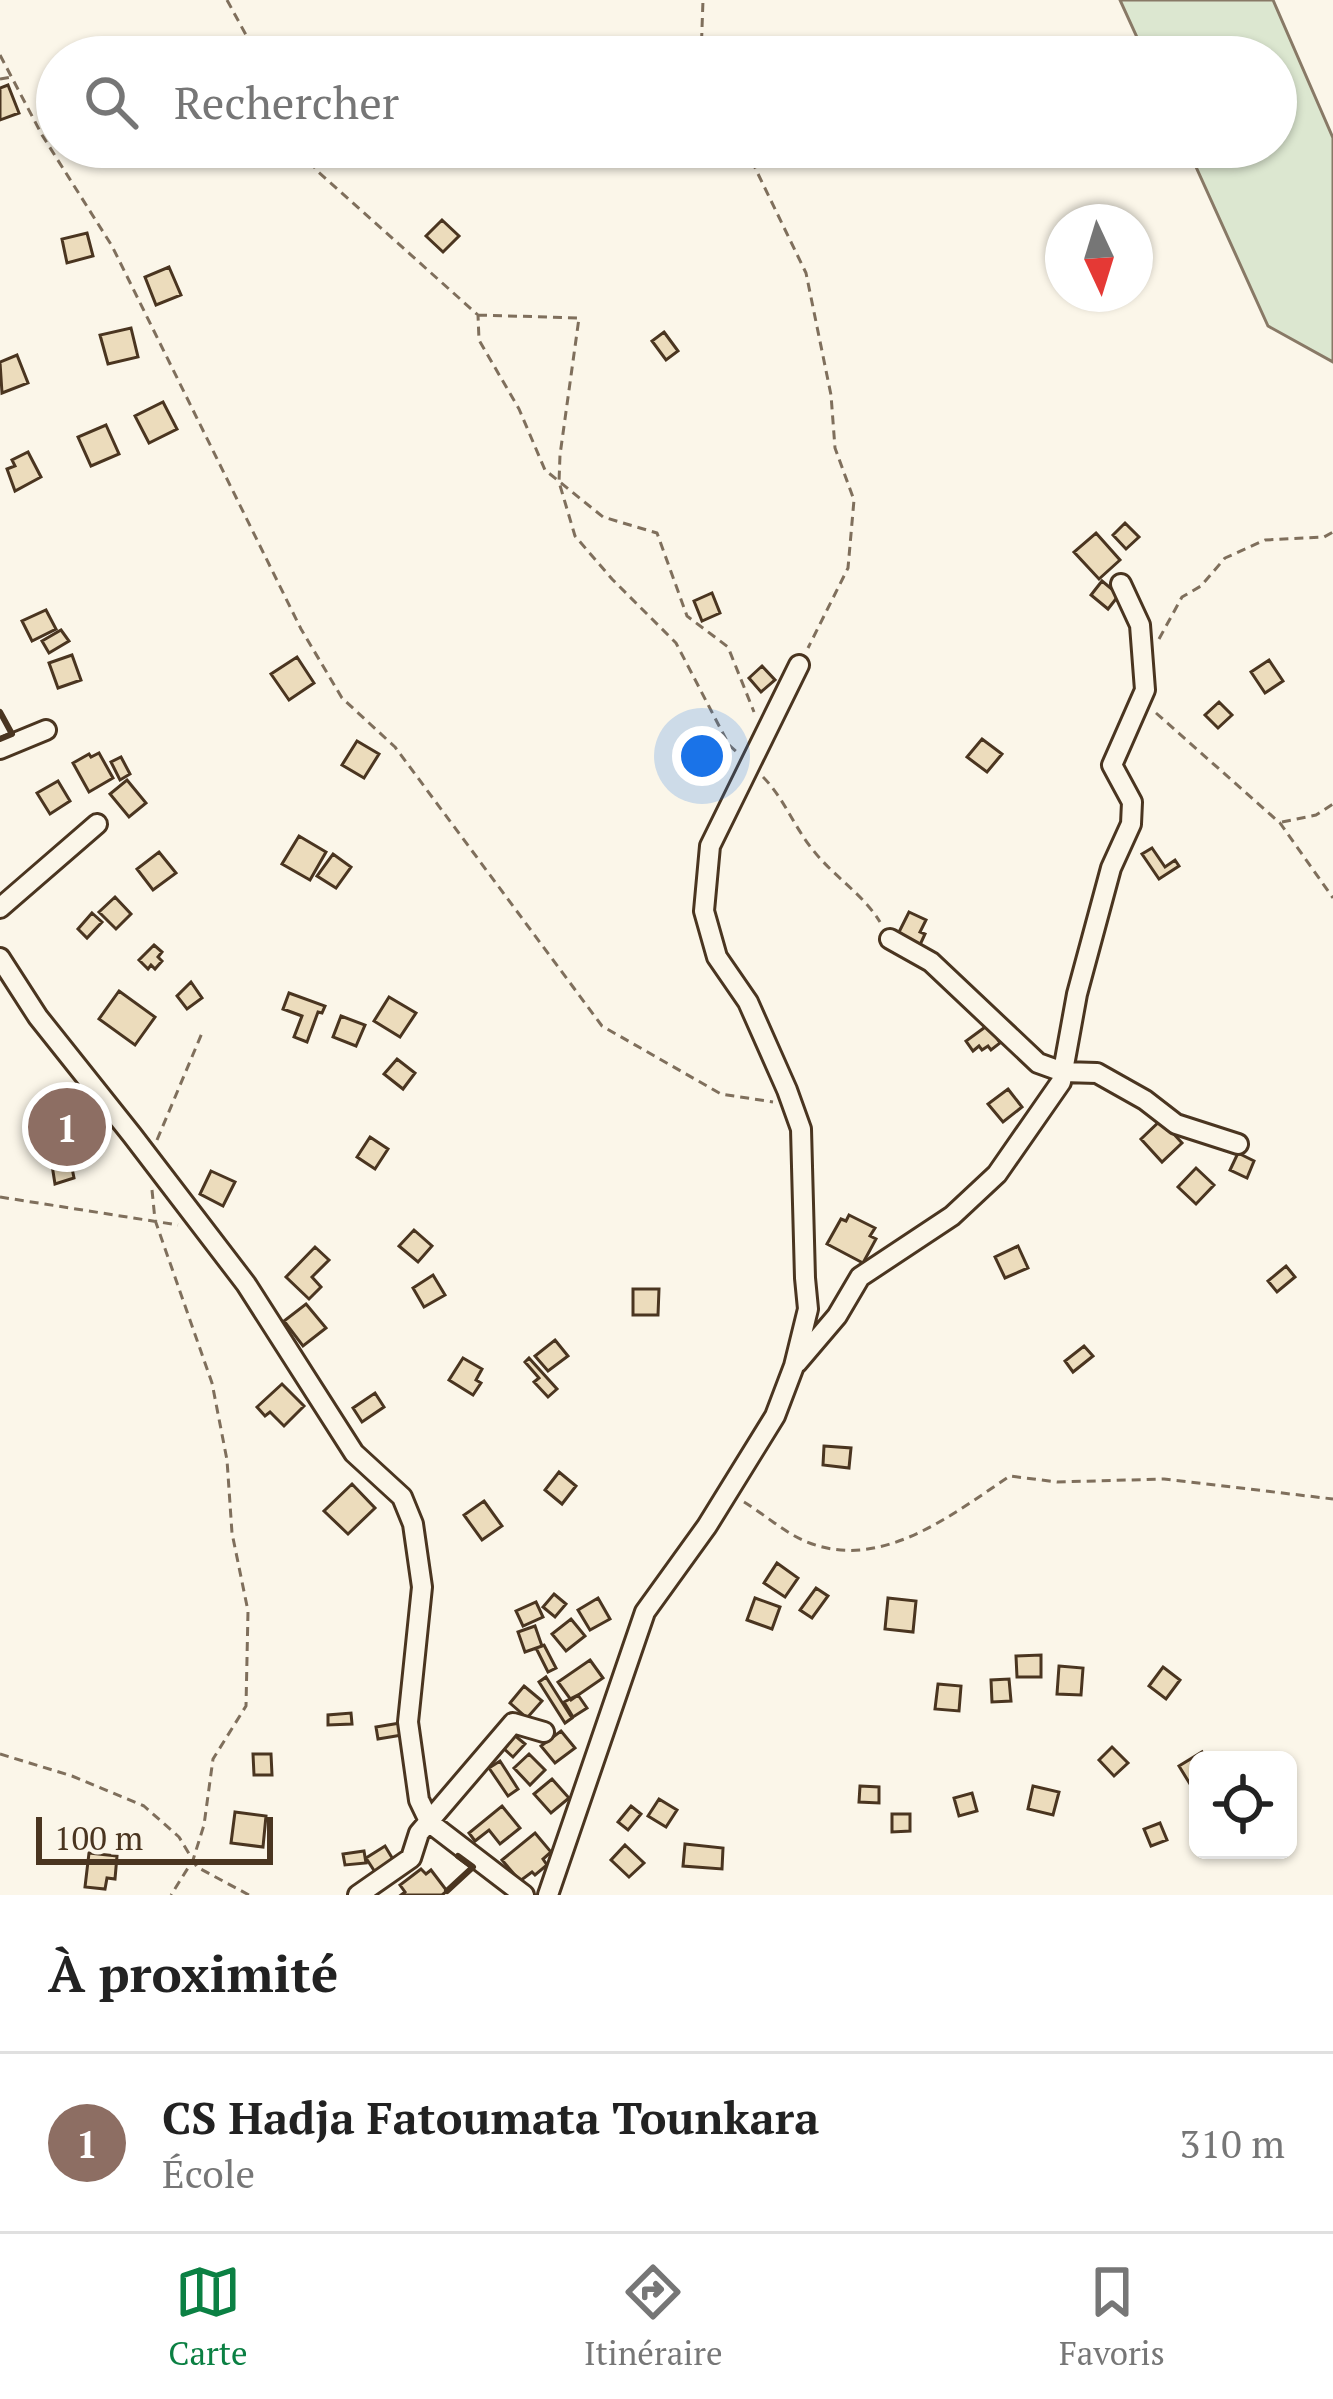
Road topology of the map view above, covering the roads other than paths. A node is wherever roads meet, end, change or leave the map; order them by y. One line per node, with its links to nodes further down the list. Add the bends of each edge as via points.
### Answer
1 (1121, 584): 9 (street, via 1140,625 1144,666 1145,690 1112,765 1132,802 1131,824 1111,868)
2 (799, 665): 11 (street, via 710,846 704,911 717,958 748,1002 801,1129 808,1310)
3 (46, 730): 4 (street)
4 (0, 749)
5 (97, 824): 6 (street)
6 (0, 908)
7 (890, 939): 9 (street, via 931,962 1038,1063)
8 (0, 958): 13 (street, via 246,1284 354,1454 402,1498 422,1587 408,1722)
9 (1063, 1072): 10 (street, via 1097,1073 1176,1124); 11 (street, via 997,1174 952,1216 860,1277)
10 (1238, 1144)
11 (794, 1366): 16 (street, via 775,1416 645,1612)
12 (544, 1732): 13 (street, via 513,1723)
13 (430, 1823): 14 (street, via 411,1858); 15 (street)
14 (358, 1895)
15 (524, 1895)
16 (548, 1895)

